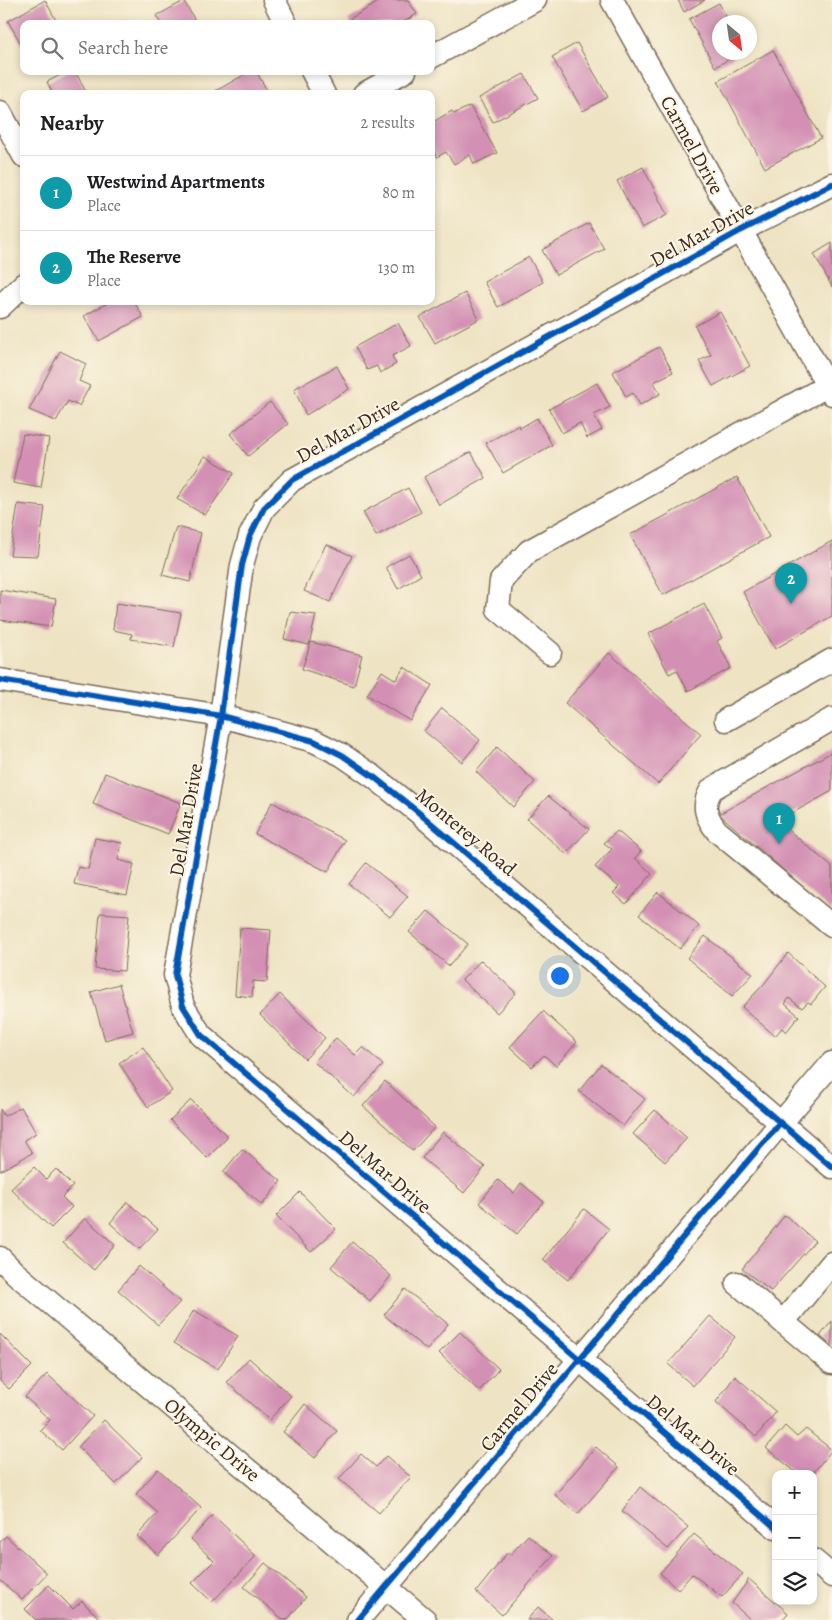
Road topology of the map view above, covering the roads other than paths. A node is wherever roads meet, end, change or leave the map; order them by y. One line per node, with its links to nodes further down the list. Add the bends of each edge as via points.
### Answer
1 (274, 0): 4 (street)
2 (534, 0): 5 (street)
3 (612, 0): 13 (street, Carmel Drive)
4 (284, 20)
5 (435, 55)
6 (314, 75): 8 (street)
7 (398, 75): 9 (street)
8 (322, 90)
9 (371, 90)
10 (0, 112): 11 (street)
11 (20, 149)
12 (832, 184): 13 (street, Del Mar Drive)
13 (740, 231): 16 (street, Carmel Drive); 20 (street, Del Mar Drive, via 292,480 264,508 250,536 242,565)
14 (20, 288): 15 (street)
15 (0, 307)
16 (830, 390): 17 (street, via 530,551 500,581 498,609)
17 (550, 653)
18 (832, 660): 22 (street)
19 (0, 680): 20 (street, Monterey Road)
20 (221, 716): 25 (street, Monterey Road, via 314,742 342,755 374,777); 31 (street, Del Mar Drive, via 175,975 183,1006 201,1035)
21 (832, 719): 23 (street, via 712,789 706,798 709,820 717,831)
22 (726, 720)
23 (832, 926)
24 (832, 1063): 25 (street, Carmel Drive)
25 (780, 1123): 26 (street, Monterey Road); 31 (street, Carmel Drive)
26 (832, 1167)
27 (0, 1258): 36 (street, Olympic Drive)
28 (832, 1263): 30 (street)
29 (736, 1282): 30 (street)
30 (783, 1322): 32 (street)
31 (580, 1360): 33 (street, Del Mar Drive); 36 (street, Carmel Drive)
32 (832, 1364)
33 (772, 1525)
34 (817, 1563): 35 (street)
35 (832, 1576)
36 (386, 1587): 37 (street, Carmel Drive); 38 (street, Olympic Drive)
37 (358, 1620)
38 (424, 1620)

